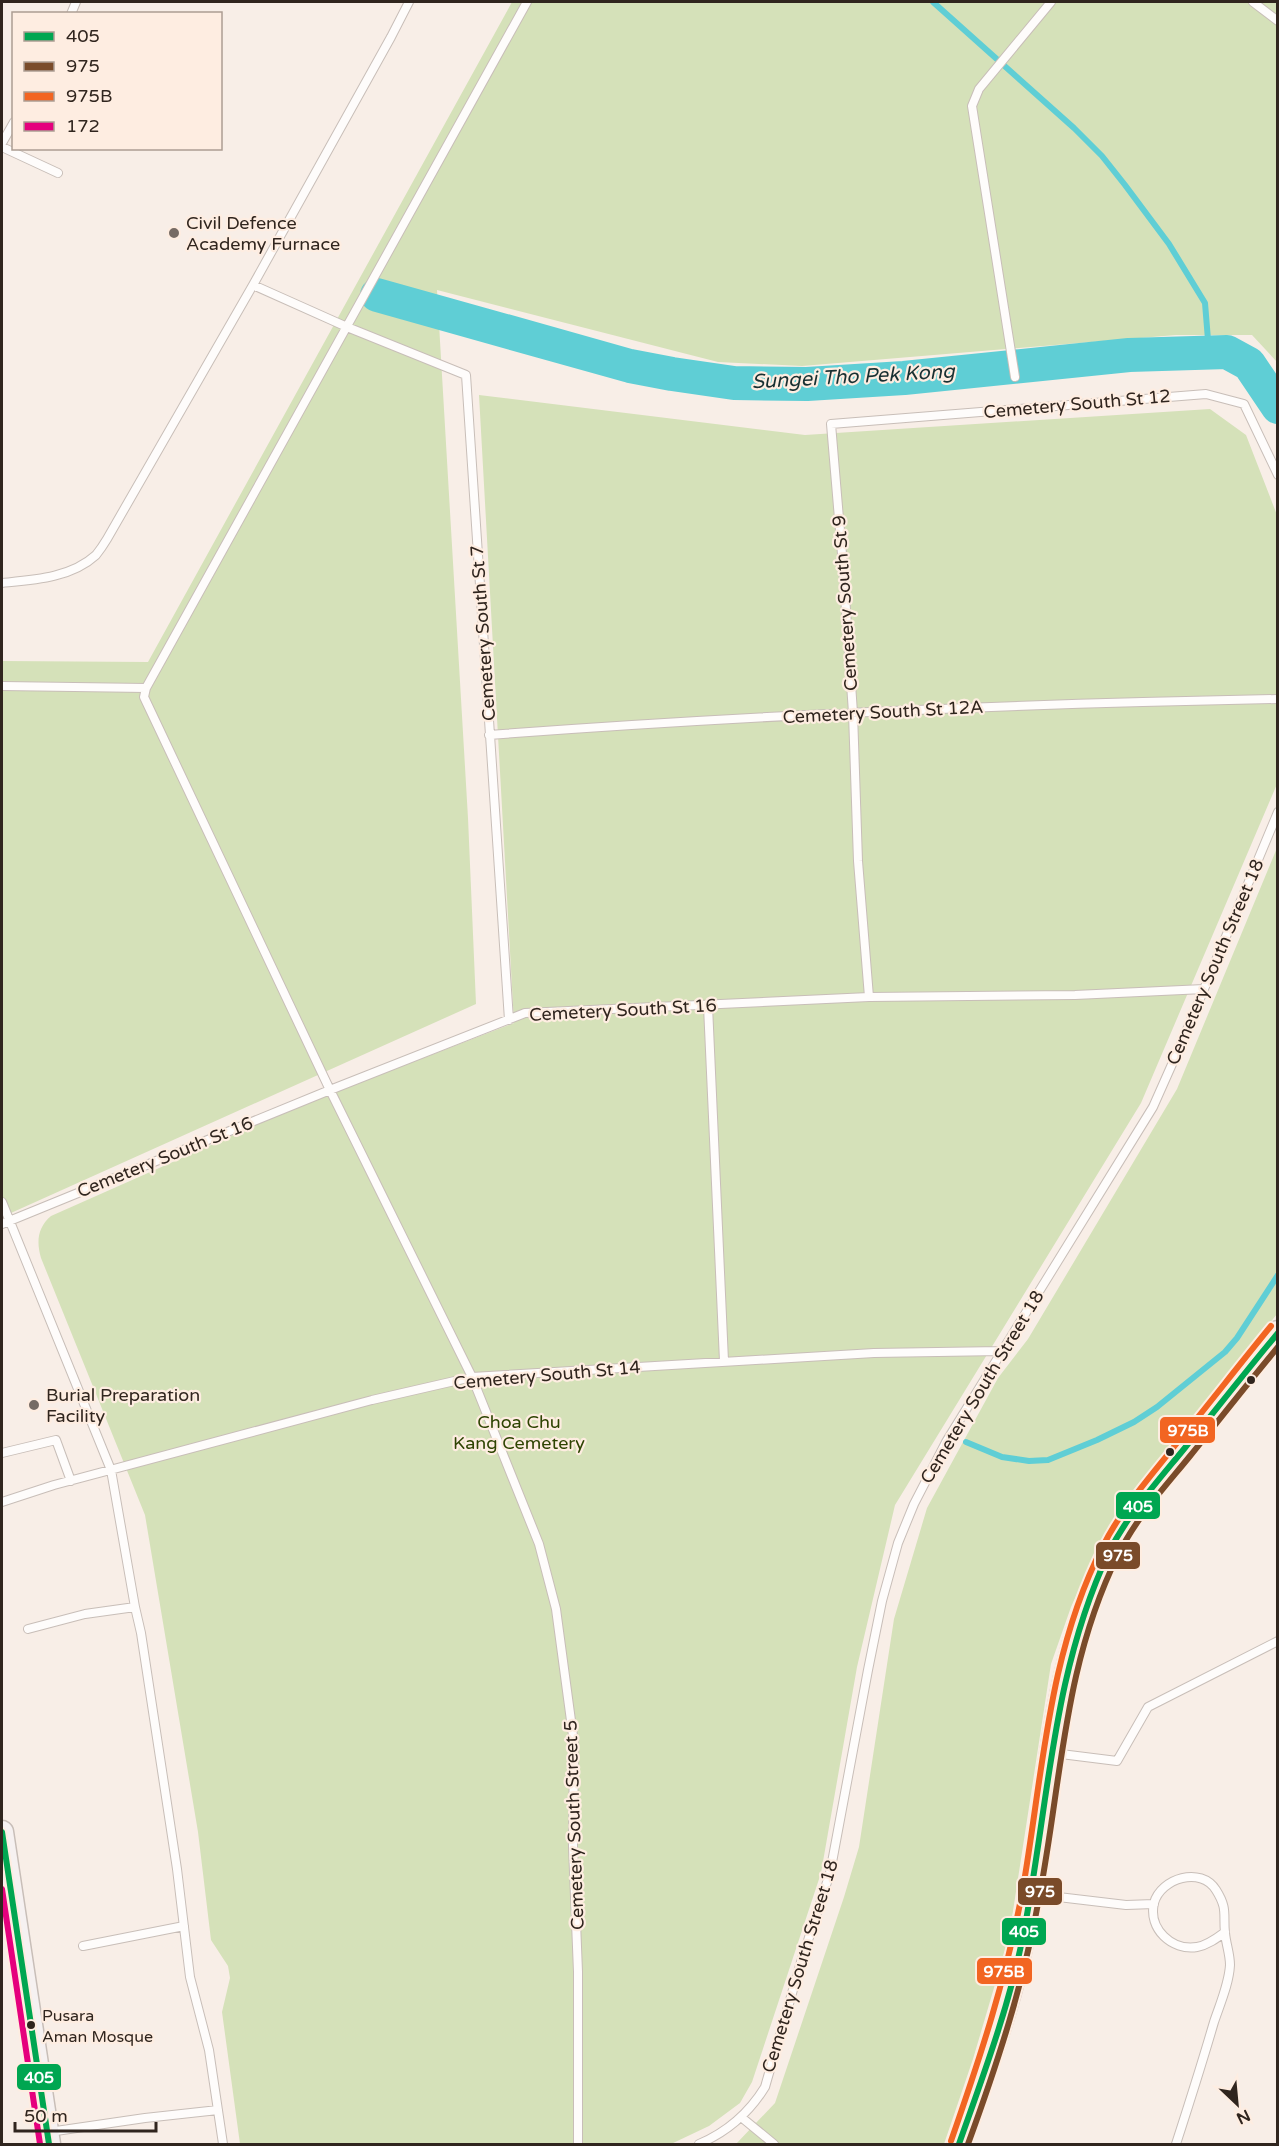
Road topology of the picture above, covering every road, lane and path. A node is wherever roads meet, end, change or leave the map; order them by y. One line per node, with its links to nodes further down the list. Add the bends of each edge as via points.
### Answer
1 (409, 2): 9 (lane)
2 (527, 2): 10 (lane)
3 (1051, 2): 11 (lane, via 979,89 972,106)
4 (1253, 2): 5 (lane)
5 (1278, 21)
6 (12, 126): 7 (lane)
7 (2, 145): 8 (lane)
8 (58, 173)
9 (254, 285): 10 (lane); 14 (lane, via 96,554 78,567 40,580)
10 (346, 327): 16 (lane); 19 (lane, Cemetery South St 7, via 466,375)
11 (1015, 377)
12 (831, 424): 13 (lane, Cemetery South St 12, via 1206,394 1244,404); 18 (lane, Cemetery South St 9)
13 (1278, 475)
14 (2, 583)
15 (2, 686): 16 (lane)
16 (146, 688): 25 (lane, Cemetery South Street 5, via 144,697)
17 (1278, 699): 18 (lane, Cemetery South St 12A, via 1063,703)
18 (853, 713): 19 (lane, Cemetery South St 12A); 22 (lane, Cemetery South St 9, via 858,861)
19 (489, 735): 24 (lane, Cemetery South St 7)
20 (1278, 812): 21 (lane, Cemetery South Street 18)
21 (1204, 989): 22 (lane, Cemetery South St 16); 30 (lane, Cemetery South Street 18, via 1153,1107)
22 (869, 997): 23 (lane, Cemetery South St 16)
23 (708, 1006): 24 (lane, Cemetery South St 16, via 525,1013); 31 (lane)
24 (509, 1020): 25 (lane, Cemetery South St 16)
25 (330, 1090): 27 (lane, Cemetery South St 16); 32 (lane, Cemetery South Street 5)
26 (2, 1202): 27 (lane)
27 (10, 1220): 28 (lane, Cemetery South St 16); 34 (lane)
28 (2, 1224)
29 (1278, 1332): 40 (street, via 1137,1507 1110,1550 1083,1612 1067,1665)
30 (1001, 1351): 31 (lane, Cemetery South St 14); 48 (lane, Cemetery South Street 18, via 946,1442 898,1543 882,1601 830,1873 765,2087)
31 (724, 1361): 32 (lane, Cemetery South St 14)
32 (472, 1377): 34 (lane, Cemetery South St 14); 51 (lane, Cemetery South Street 5, via 539,1544 556,1609 564,1662 574,1743)
33 (2, 1453): 35 (lane, via 56,1440)
34 (111, 1470): 35 (lane, Cemetery South St 14); 37 (lane)
35 (72, 1481): 36 (lane, Cemetery South St 14)
36 (2, 1502)
37 (135, 1607): 38 (lane, via 85,1614); 44 (lane)
38 (28, 1629)
39 (1278, 1641): 40 (lane, via 1149,1707 1117,1761)
40 (1050, 1753): 42 (street)
41 (2, 1832): 49 (street)
42 (1031, 1894): 43 (lane, via 1126,1905); 54 (street, via 1009,1997)
43 (1154, 1904): 45 (lane, via 1155,1925 1169,1942 1200,1947); 45 (lane, via 1161,1890 1173,1881 1187,1877 1202,1879 1215,1887 1221,1899 1226,1913)
44 (184, 1926): 46 (lane); 47 (lane, via 190,1977 209,2050)
45 (1225, 1932): 55 (lane, via 1230,1966)
46 (83, 1946)
47 (218, 2110): 49 (lane, via 145,2118); 50 (lane)
48 (741, 2117): 52 (lane, Cemetery South Street 18); 53 (lane)
49 (49, 2138)
50 (223, 2145)
51 (578, 2145)
52 (699, 2145)
53 (774, 2145)
54 (959, 2145)
55 (1176, 2145)

